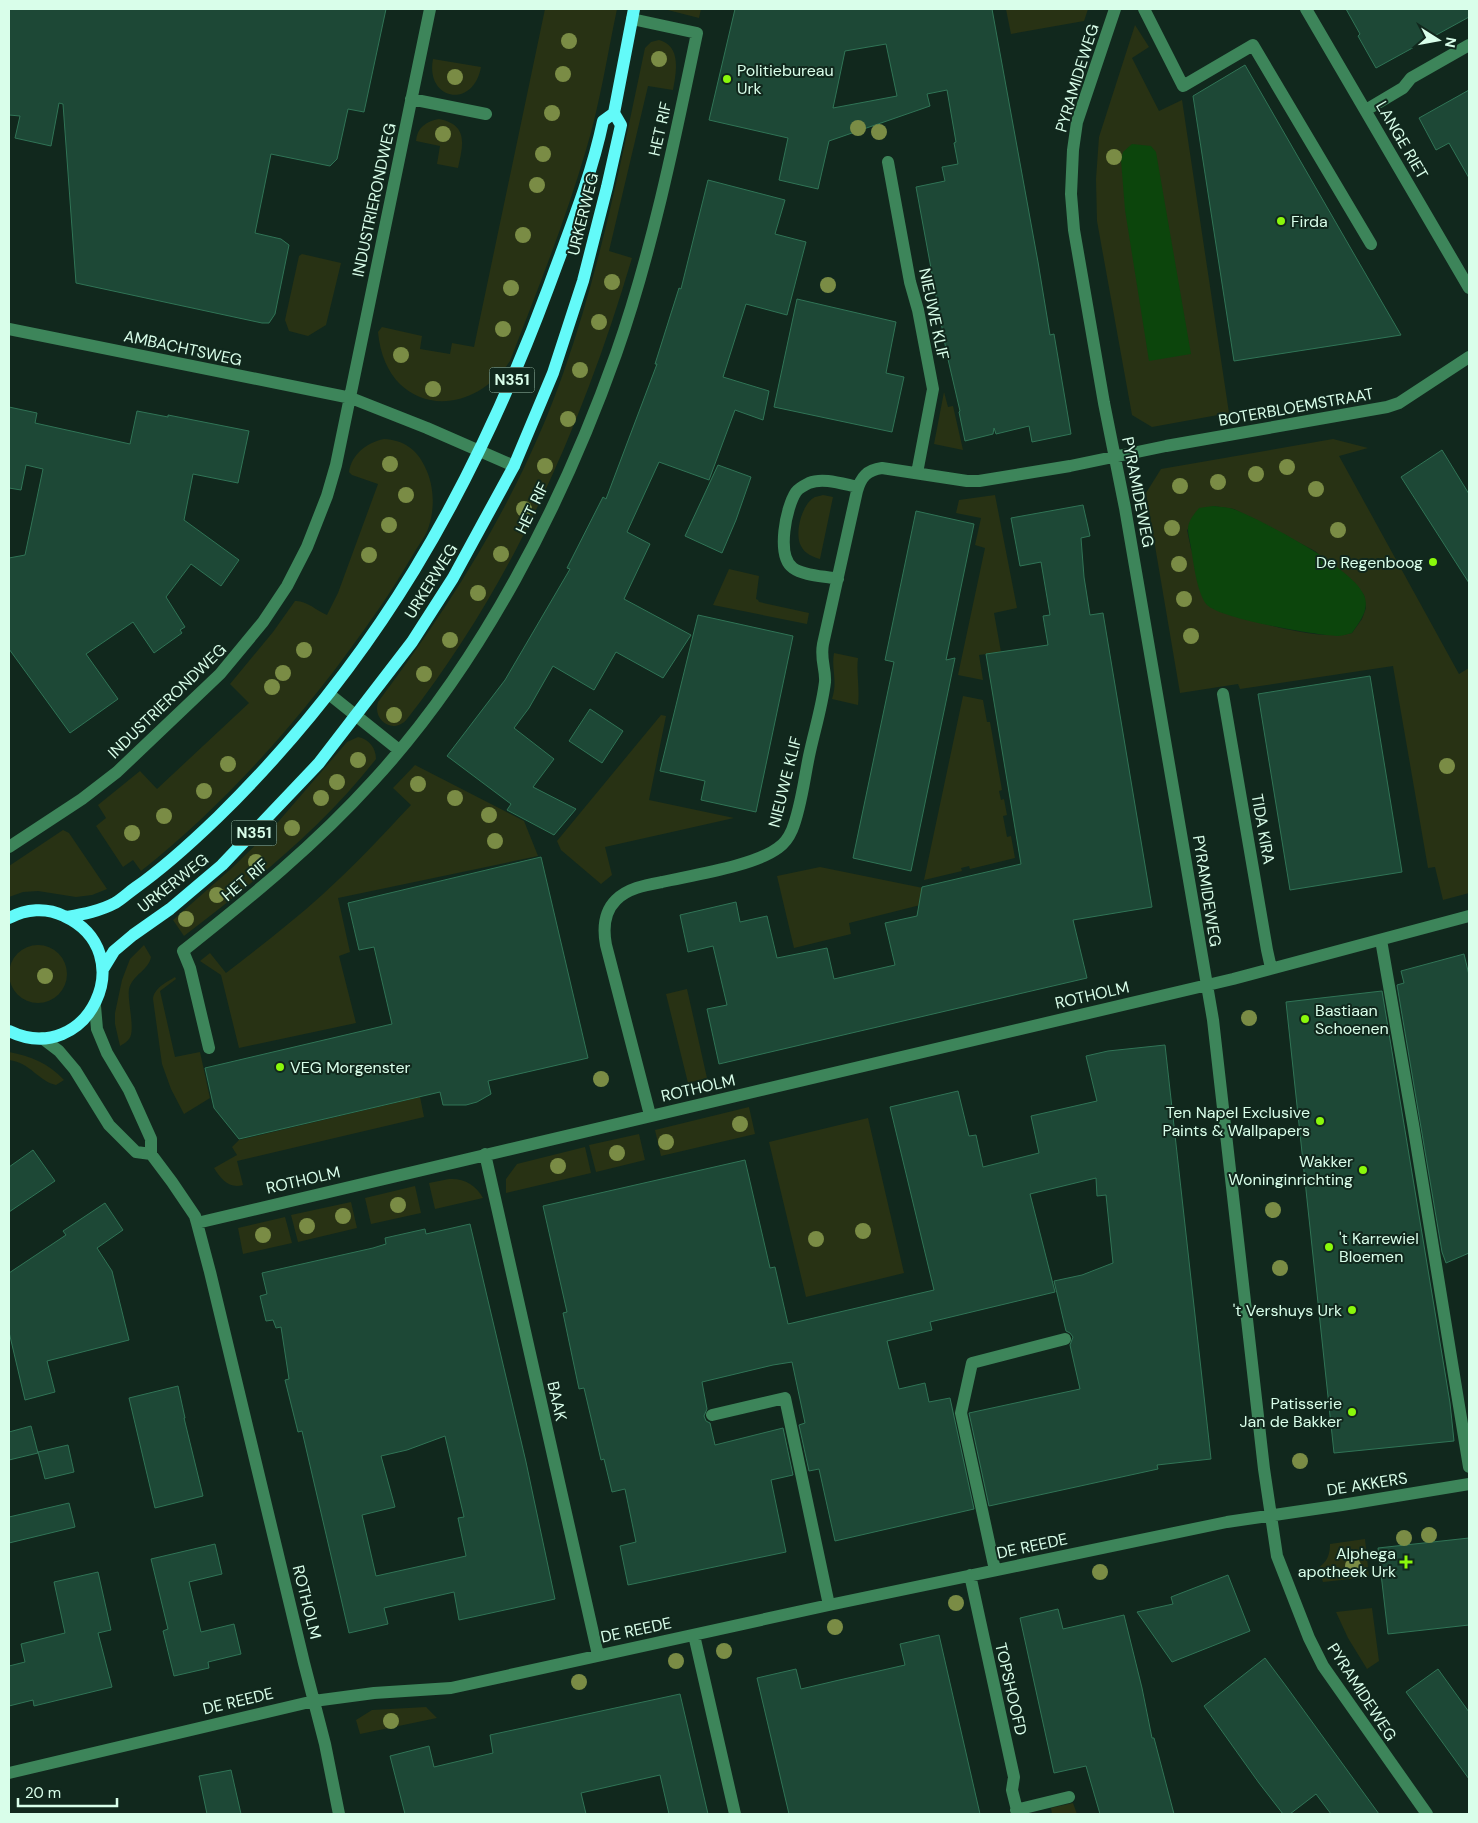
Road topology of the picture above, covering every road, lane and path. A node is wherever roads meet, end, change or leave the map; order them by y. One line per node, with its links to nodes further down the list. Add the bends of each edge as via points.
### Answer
1 (430, 9): 7 (street, INDUSTRIERONDWEG)
2 (1115, 9): 18 (street, PYRAMIDEWEG, via 1077,122 1071,194 1074,230)
3 (1144, 9): 12 (street, via 1183,86 1254,45)
4 (1306, 9): 8 (street, LANGE RIET)
5 (633, 14): 9 (main road, URKERWEG / N351); 26 (street, HET RIF, via 697,33 657,211 617,353 566,477 506,593 442,695)
6 (1469, 45): 8 (street, via 1411,78 1403,88)
7 (411, 99): 10 (street); 16 (street, INDUSTRIERONDWEG)
8 (1366, 110): 13 (street, LANGE RIET)
9 (614, 113): 17 (main road, URKERWEG / N351, via 603,121 570,231 524,353); 19 (main road, URKERWEG / N351, via 620,125 583,281 553,373)
10 (486, 114)
11 (888, 162): 20 (street, NIEUWE KLIF, via 933,389)
12 (1371, 244)
13 (1469, 288)
14 (9, 329): 16 (street, AMBACHTSWEG)
15 (1469, 357): 18 (street, BOTERBLOEMSTRAAT, via 1394,405)
16 (351, 398): 17 (street); 27 (street, INDUSTRIERONDWEG, via 328,496 295,571 263,622 220,674 117,772)
17 (480, 450): 19 (street); 23 (main road, URKERWEG / N351, via 441,525 393,605)
18 (1115, 457): 20 (street, via 979,481); 34 (street, PYRAMIDEWEG)
19 (514, 466): 25 (main road, URKERWEG / N351, via 472,546 433,609)
20 (917, 472): 21 (street, via 876,469 864,476)
21 (858, 487): 22 (street, NIEUWE KLIF); 22 (street, via 822,480 810,482 797,490 790,507 783,542 784,557 792,568)
22 (838, 579): 39 (street, NIEUWE KLIF, via 822,652 825,682 792,830 781,847 751,861 633,889 616,900 606,917 606,945)
23 (329, 694): 25 (street); 29 (main road, URKERWEG / N351, via 250,786 179,854 115,902 89,913)
24 (1223, 694): 32 (street, TIDA KIRA)
25 (356, 716): 26 (street); 33 (main road, URKERWEG / N351, via 319,762 222,865 127,940)
26 (399, 750): 38 (street, HET RIF, via 372,782 300,854 183,951)
27 (9, 847)
28 (1469, 916): 31 (street)
29 (67, 917): 30 (main road, N351, via 35,910); 33 (main road, N351, via 92,938)
30 (9, 918)
31 (1381, 940): 32 (street); 45 (street)
32 (1271, 968): 34 (street)
33 (103, 969): 35 (main road, N351)
34 (1206, 985): 39 (street, ROTHOLM); 47 (street, PYRAMIDEWEG, via 1215,1034)
35 (95, 1006): 37 (main road, N351, via 72,1029 58,1036); 40 (street, ROTHOLM, via 97,1029 151,1139)
36 (9, 1031): 37 (main road, N351, via 24,1037)
37 (42, 1038): 40 (street, via 59,1051 75,1070 109,1125 136,1152)
38 (209, 1048)
39 (650, 1115): 41 (street, ROTHOLM)
40 (151, 1154): 42 (street, ROTHOLM)
41 (485, 1154): 42 (street, ROTHOLM); 52 (street, BAAK)
42 (197, 1223): 53 (street, ROTHOLM)
43 (1065, 1339): 48 (street, via 972,1363 961,1413)
44 (712, 1415): 50 (street, via 785,1398)
45 (1469, 1466)
46 (1469, 1484): 47 (street, DE AKKERS)
47 (1270, 1515): 48 (street, DE REEDE); 59 (street, PYRAMIDEWEG, via 1277,1556 1323,1666)
48 (995, 1570): 49 (street, DE REEDE)
49 (970, 1575): 50 (street, DE REEDE); 56 (street, TOPSHOOFD, via 1014,1777 1012,1790)
50 (828, 1605): 51 (street, DE REEDE)
51 (694, 1635): 52 (street, DE REEDE); 58 (street)
52 (598, 1655): 53 (street, DE REEDE, via 445,1689 368,1693)
53 (314, 1701): 54 (street, DE REEDE); 57 (street, ROTHOLM)
54 (9, 1773)
55 (1069, 1797): 56 (street, TOPSHOOFD)
56 (1017, 1812)
57 (339, 1814)
58 (735, 1814)
59 (1427, 1814)

